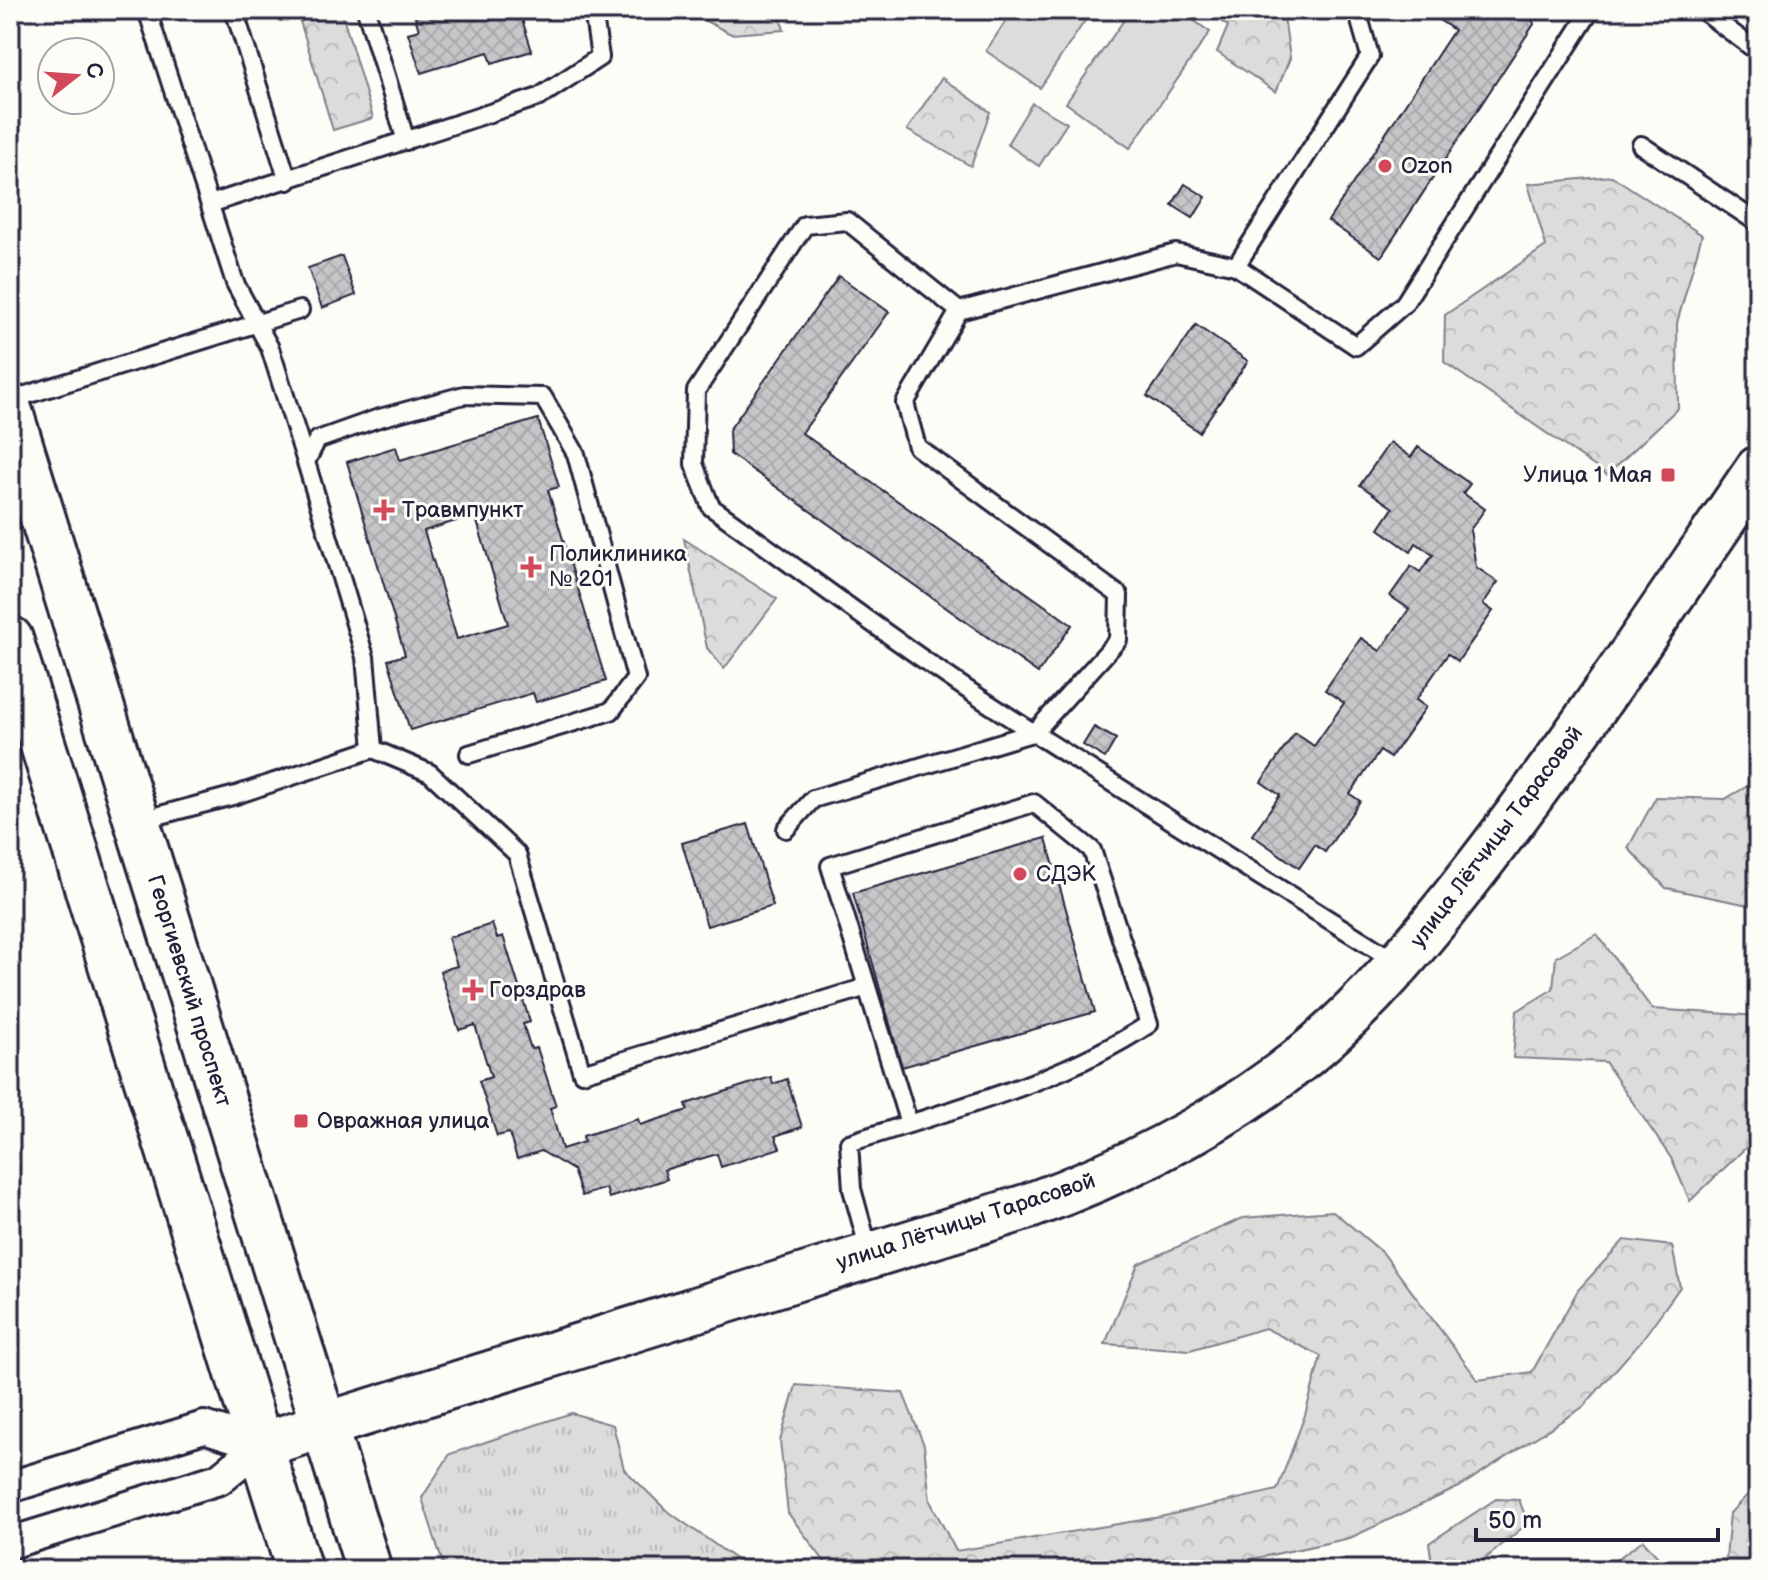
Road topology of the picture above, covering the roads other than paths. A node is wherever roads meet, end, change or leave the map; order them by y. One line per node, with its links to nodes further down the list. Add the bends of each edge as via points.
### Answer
1 (147, 10): 12 (lane)
2 (234, 10): 11 (lane)
3 (366, 10): 9 (lane)
4 (593, 10): 9 (lane, via 600,57 539,97)
5 (1352, 10): 14 (lane, via 1358,14 1370,56)
6 (1591, 10): 14 (lane, via 1404,304 1356,346)
7 (1702, 10): 8 (lane)
8 (1757, 48)
9 (406, 141): 11 (lane)
10 (1641, 145): 13 (lane)
11 (288, 181): 12 (lane)
12 (210, 204): 17 (lane, via 235,283)
13 (1758, 223)
14 (1236, 266): 16 (lane, via 1176,253)
15 (300, 310): 17 (lane)
16 (959, 311): 23 (lane, via 905,403 917,447 1119,595 1118,640); 23 (lane, via 847,221 805,225 696,391 694,464 711,507)
17 (257, 324): 18 (lane); 20 (lane, via 270,348)
18 (10, 400)
19 (10, 412): 26 (main road, Георгиевский проспект)
20 (306, 462): 24 (lane, via 365,657); 25 (lane, via 317,440 464,395 543,397 570,443 636,678 611,711)
21 (1758, 469): 28 (main road, улица Лётчицы Тарасовой, via 1520,811)
22 (10, 639): 33 (main road)
23 (1035, 732): 27 (lane, via 813,799); 28 (lane)
24 (373, 749): 26 (lane, via 236,795); 29 (lane, via 430,773 517,854 582,1073)
25 (469, 754)
26 (136, 821): 32 (main road, Георгиевский проспект)
27 (786, 829)
28 (1399, 964): 31 (main road, улица Лётчицы Тарасовой, via 1325,1039 1181,1140 1080,1187)
29 (867, 987): 30 (lane); 30 (lane, via 830,866 1034,803 1092,850 1149,1024 1106,1053 1043,1080)
30 (909, 1124): 31 (lane, via 849,1143 852,1189)
31 (871, 1255): 32 (main road, улица Лётчицы Тарасовой)
32 (324, 1425): 33 (main road, улица Лётчицы Тарасовой); 37 (main road, Георгиевский проспект)
33 (261, 1445): 34 (street, via 204,1427); 35 (street, via 219,1479); 36 (main road)
34 (10, 1487)
35 (10, 1543)
36 (299, 1570)
37 (369, 1570)

